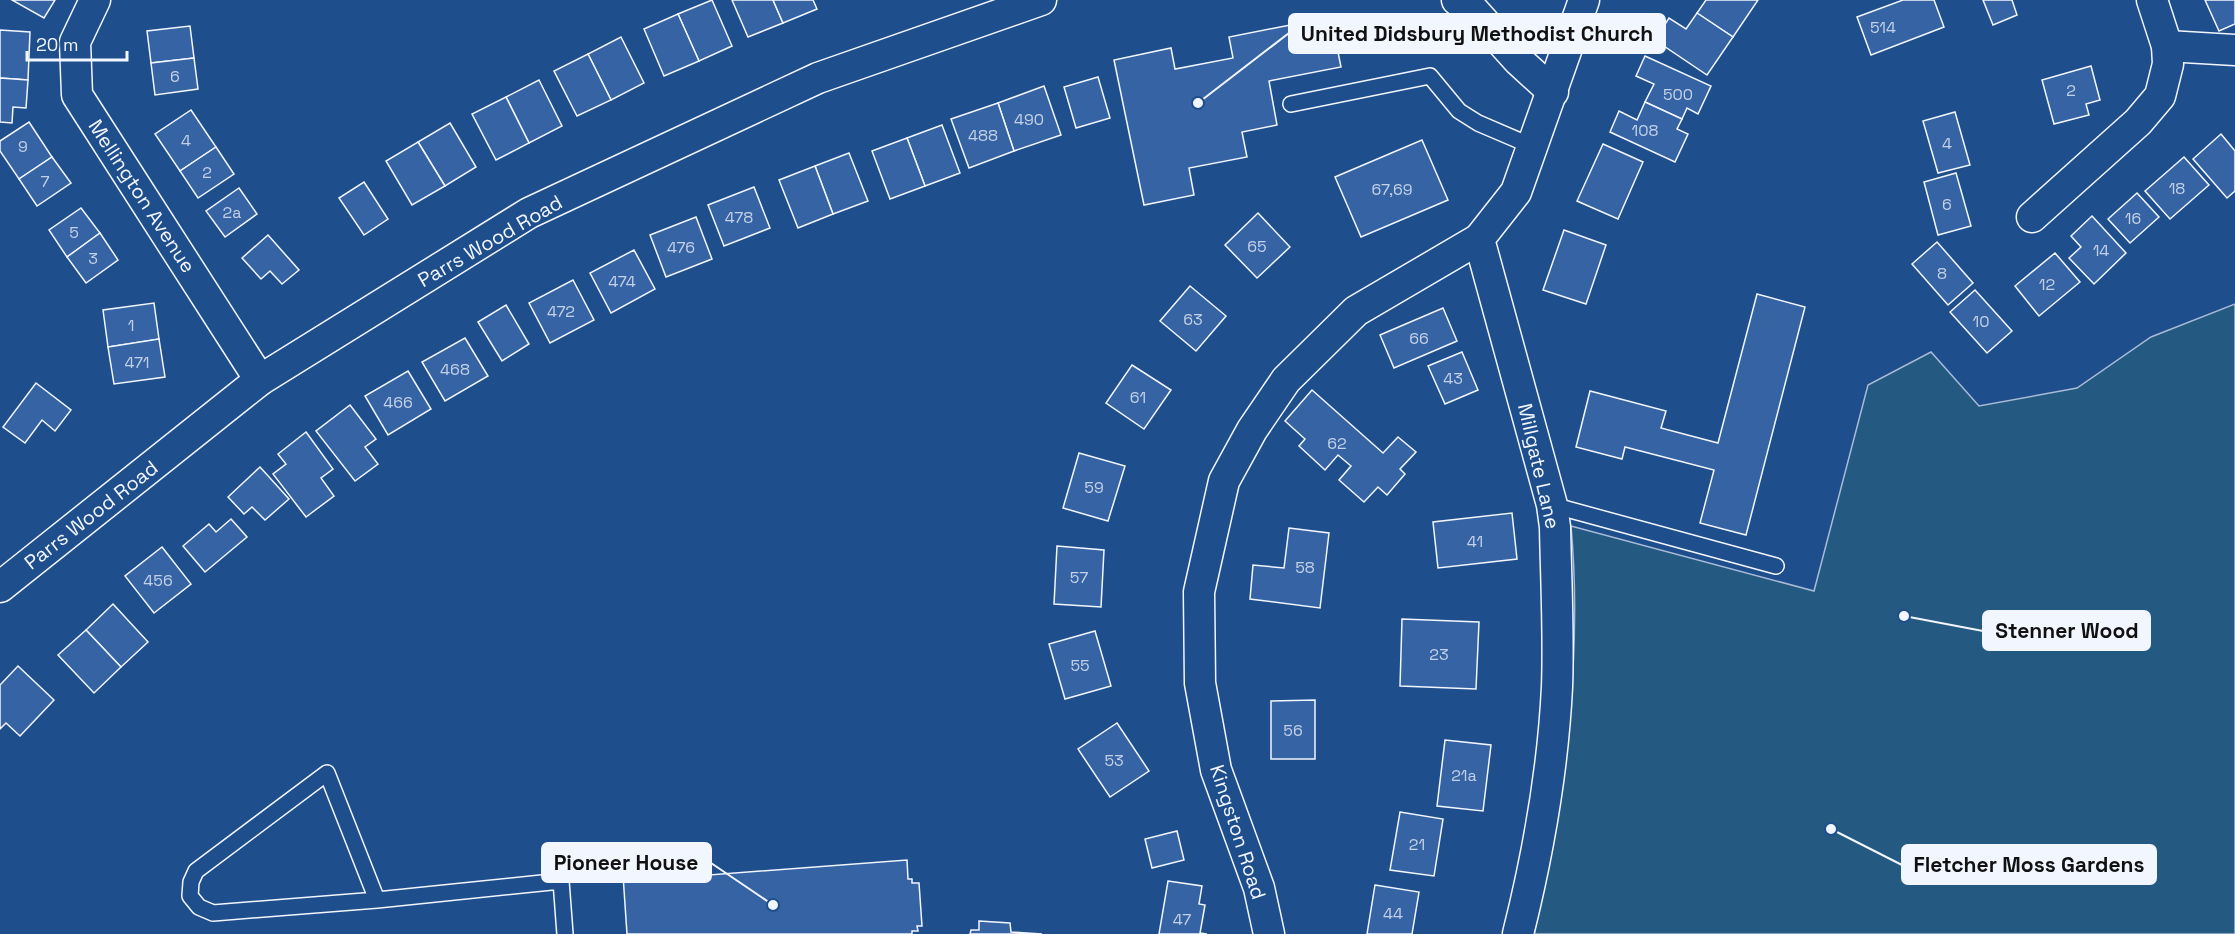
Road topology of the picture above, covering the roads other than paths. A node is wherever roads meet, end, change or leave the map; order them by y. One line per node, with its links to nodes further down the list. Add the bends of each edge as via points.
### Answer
1 (95, 0): 13 (street, Mellington Avenue, via 75,42 77,95)
2 (1041, 0): 13 (street, Parrs Wood Road, via 818,78 530,213)
3 (1457, 0): 8 (street, via 1473,10)
4 (1584, 0): 8 (street)
5 (2152, 0): 6 (street)
6 (2167, 46): 7 (street); 11 (street, via 2168,64 2160,96 2138,122)
7 (2235, 51)
8 (1553, 92): 10 (street)
9 (1291, 104): 10 (lane, via 1430,76 1459,111)
10 (1533, 147): 12 (street, via 1516,192)
11 (2032, 217)
12 (1479, 239): 14 (street, Millgate Lane); 19 (street, Kingston Road, via 1356,311 1286,380 1224,481 1199,592 1200,683 1216,770 1259,888)
13 (260, 380): 16 (street, Parrs Wood Road)
14 (1552, 505): 15 (lane); 20 (street, Millgate Lane, via 1556,527 1554,734 1540,830)
15 (1776, 566)
16 (0, 587)
17 (377, 900): 17 (lane, via 213,913 199,907 190,896 196,871 327,773); 18 (lane, via 561,881)
18 (565, 934)
19 (1269, 934)
20 (1518, 934)

